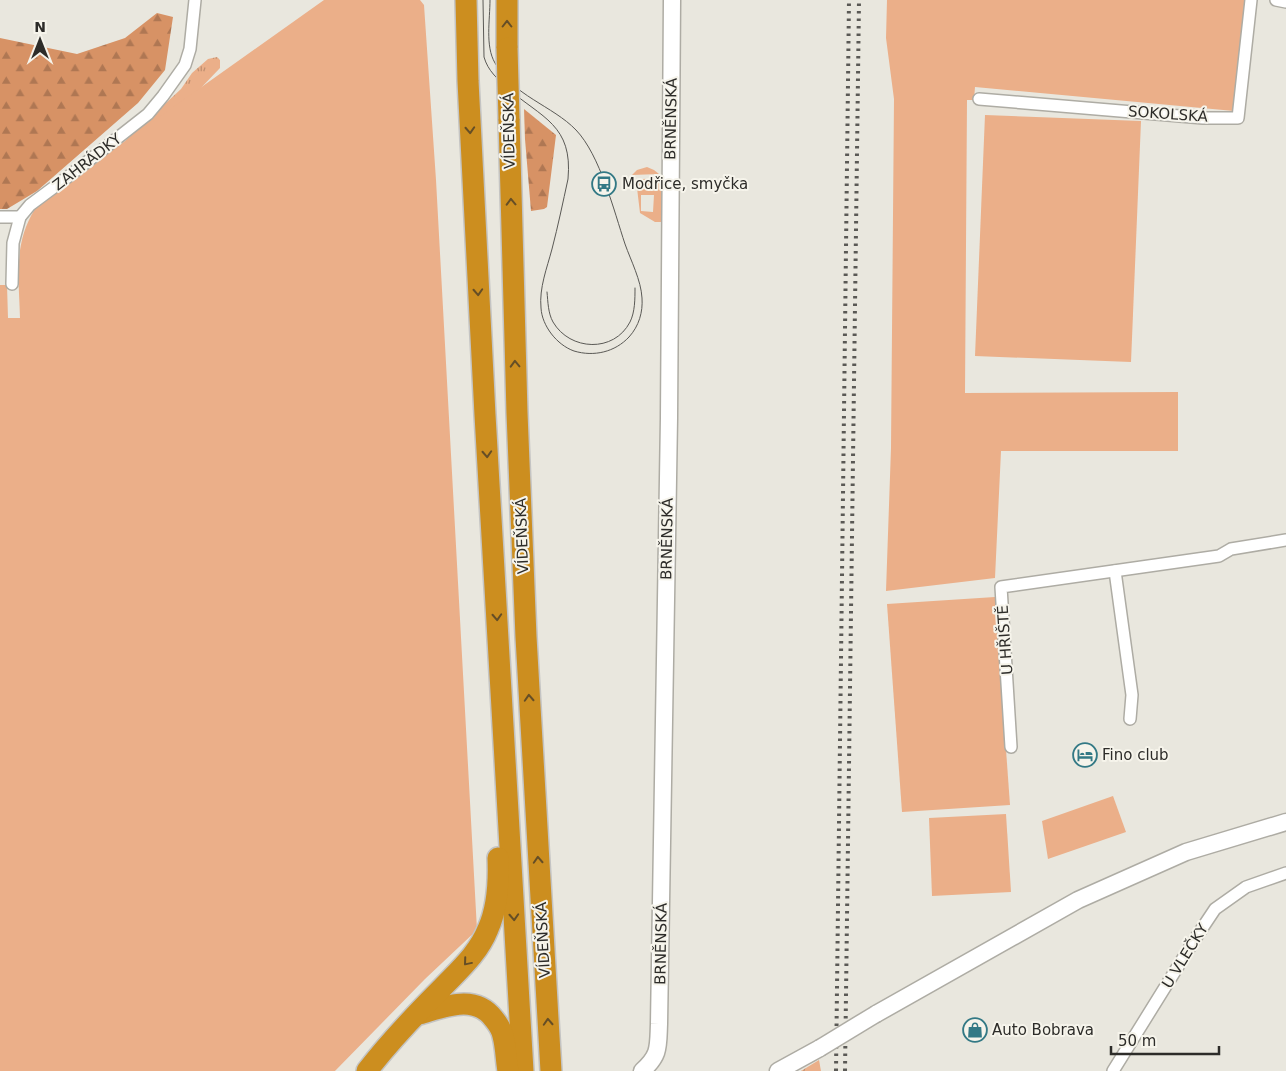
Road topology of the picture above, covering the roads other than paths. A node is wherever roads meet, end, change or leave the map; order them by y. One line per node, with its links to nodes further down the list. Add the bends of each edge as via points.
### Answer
1 (195, 0): 12 (street, ZAHRÁDKY, via 190,49 185,65 148,114 30,205)
2 (453, 0): 9 (highway, via 454,41)
3 (466, 0): 9 (highway, VÍDEŇSKÁ)
4 (507, 0): 25 (highway, VÍDEŇSKÁ, one-way to 4, bridge, via 516,413)
5 (672, 0): 26 (street, BRNĚNSKÁ, via 660,1024 653,1061)
6 (1251, 0): 10 (street, SOKOLSKÁ, via 1238,118 1203,118)
7 (1276, 0): 8 (street)
8 (1286, 2)
9 (468, 81): 18 (highway, VÍDEŇSKÁ, one-way to 18)
10 (979, 99)
11 (0, 217): 12 (street)
12 (20, 217): 13 (street, via 13,243)
13 (12, 284)
14 (1286, 540): 15 (street, U HŘIŠTĚ, via 1230,549 1219,556)
15 (1116, 571): 16 (street, via 1132,695); 17 (street, U HŘIŠTĚ, via 1001,587)
16 (1130, 719)
17 (1011, 747)
18 (506, 781): 21 (highway, one-way to 21, via 497,837 497,895 493,917 482,942 466,964); 24 (highway, one-way to 24)
19 (1286, 822): 27 (street, bridge, via 1186,852 1078,900)
20 (1286, 873): 28 (street, U VLEČKY, via 1246,886 1215,909)
21 (416, 1015): 22 (highway); 23 (highway, via 463,1003 484,1009 503,1035)
22 (367, 1071)
23 (508, 1071)
24 (524, 1071)
25 (551, 1071)
26 (642, 1071)
27 (778, 1071)
28 (1113, 1071)

